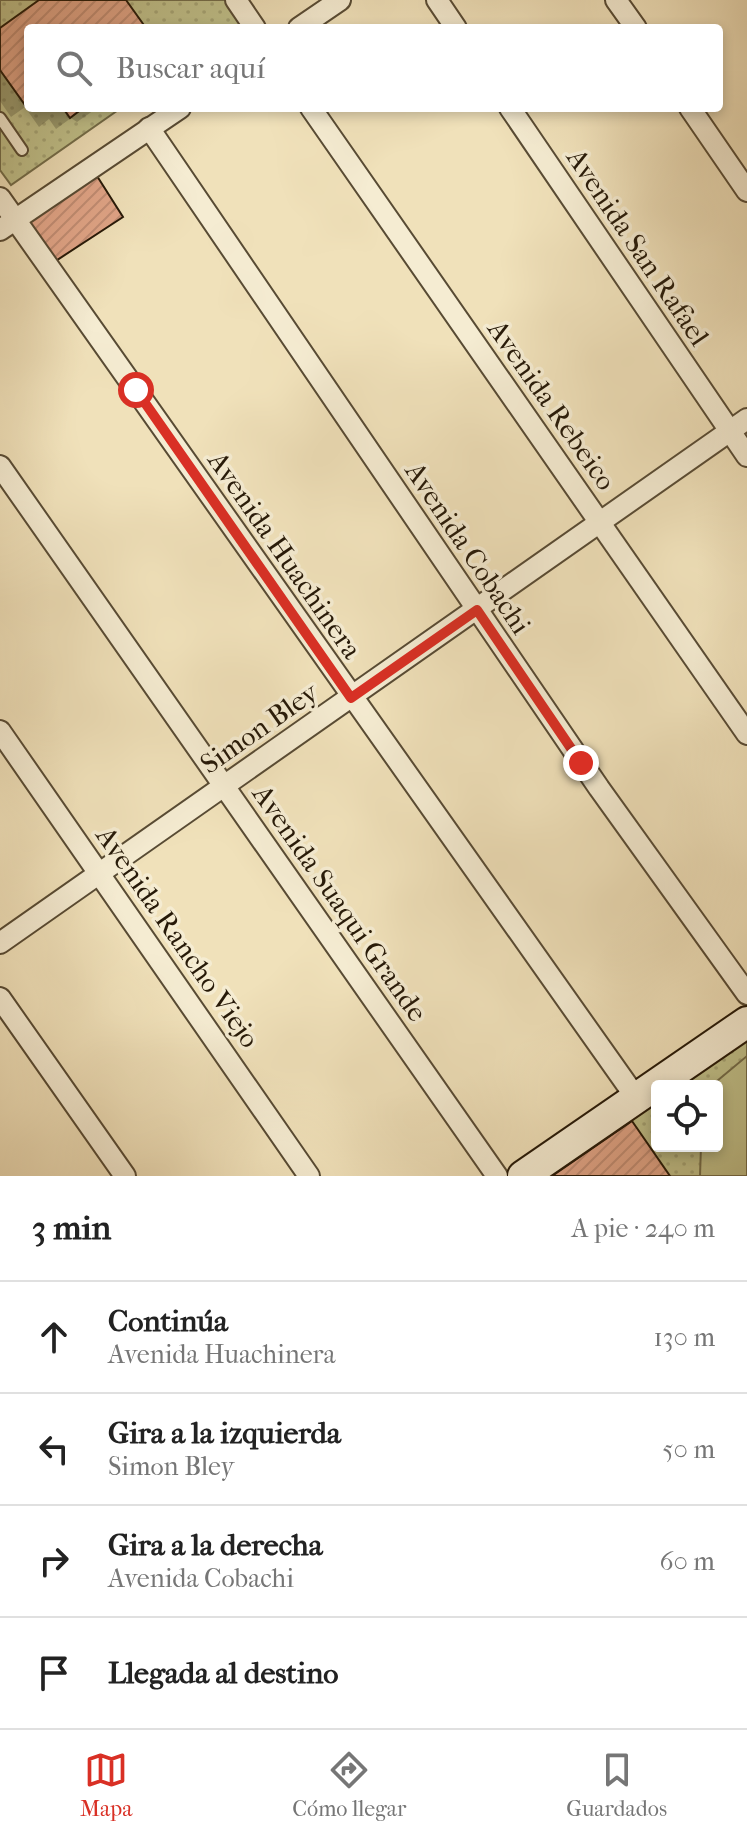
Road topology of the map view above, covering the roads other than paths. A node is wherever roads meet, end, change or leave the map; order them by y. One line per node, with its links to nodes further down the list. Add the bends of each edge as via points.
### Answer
1 (236, 0): 5 (street)
2 (340, 0): 6 (street)
3 (437, 0): 7 (street)
4 (616, 0): 8 (street)
5 (252, 24)
6 (305, 24)
7 (453, 24)
8 (633, 24)
9 (174, 112): 14 (street)
10 (314, 112): 23 (street, Avenida Rebeico)
11 (513, 112): 20 (street, Avenida San Rafael)
12 (693, 112): 16 (street)
13 (0, 118): 15 (lane)
14 (149, 128): 18 (street); 24 (street, Avenida Cobachi)
15 (22, 150)
16 (747, 191)
17 (0, 198): 18 (street, Avenida Huachinera)
18 (7, 224): 25 (street, Avenida Huachinera)
19 (747, 419): 20 (street, Simon Bley)
20 (730, 432): 21 (street, Avenida San Rafael); 23 (street, Simon Bley)
21 (747, 456)
22 (0, 466): 28 (street, Avenida Suaqui Grande)
23 (600, 523): 24 (street, Simon Bley); 27 (street, Avenida Rebeico)
24 (477, 610): 25 (street, Simon Bley); 31 (street, Avenida Cobachi)
25 (351, 698): 28 (street, Simon Bley); 34 (street, Avenida Huachinera)
26 (0, 731): 29 (street, Avenida Rancho Viejo)
27 (747, 734)
28 (225, 786): 29 (street, Simon Bley); 37 (street, Avenida Suaqui Grande)
29 (100, 873): 30 (street, Simon Bley); 36 (street, Avenida Rancho Viejo)
30 (0, 943)
31 (747, 994)
32 (0, 998): 35 (street)
33 (747, 1022): 34 (street)
34 (637, 1099): 38 (street)
35 (125, 1176)
36 (309, 1176)
37 (497, 1176)
38 (523, 1176)

